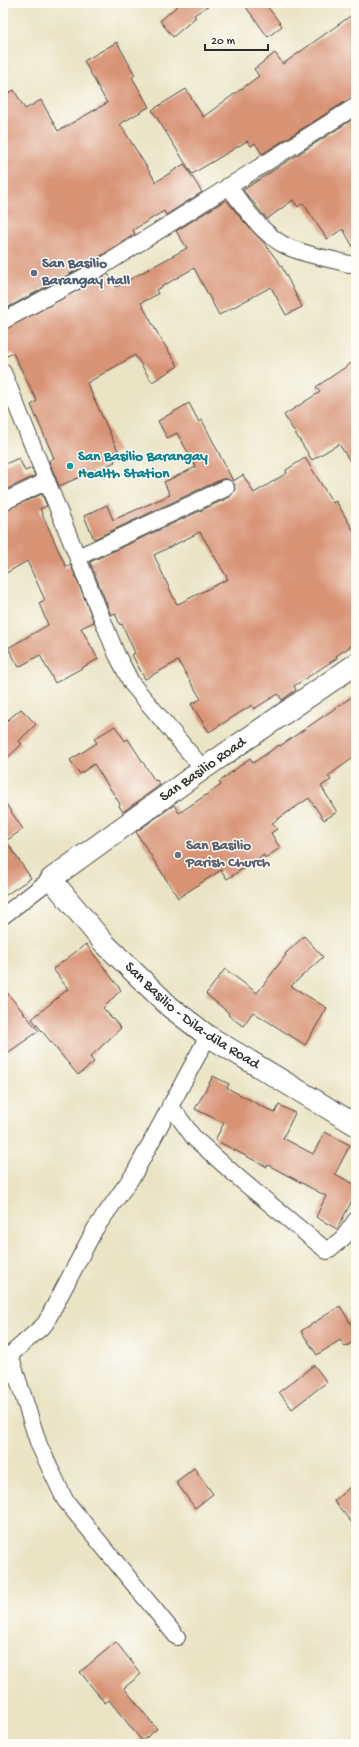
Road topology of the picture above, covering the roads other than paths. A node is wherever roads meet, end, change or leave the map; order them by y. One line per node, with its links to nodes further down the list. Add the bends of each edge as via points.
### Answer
1 (356, 106): 2 (street)
2 (228, 186): 3 (street, via 256,222 276,240 291,248); 4 (street, via 95,271)
3 (349, 264)
4 (3, 321)
5 (3, 372): 6 (street)
6 (47, 480): 8 (street); 9 (street)
7 (226, 488): 9 (street)
8 (3, 502)
9 (78, 557): 11 (street, via 116,653 132,684)
10 (356, 664): 11 (street, San Basilio Road)
11 (203, 770): 12 (street, San Basilio Road)
12 (52, 880): 13 (street); 14 (street, San Basilio - Dila-dila Road, via 109,948 170,1007)
13 (3, 916)
14 (208, 1036): 15 (street); 16 (street, San Basilio - Dila-dila Road)
15 (170, 1105): 17 (street, via 194,1138 240,1180 327,1251 343,1238); 18 (street, via 134,1174 95,1229 45,1324)
16 (356, 1125)
17 (356, 1220)
18 (6, 1357): 19 (street, via 39,1445 65,1500)
19 (177, 1637)

